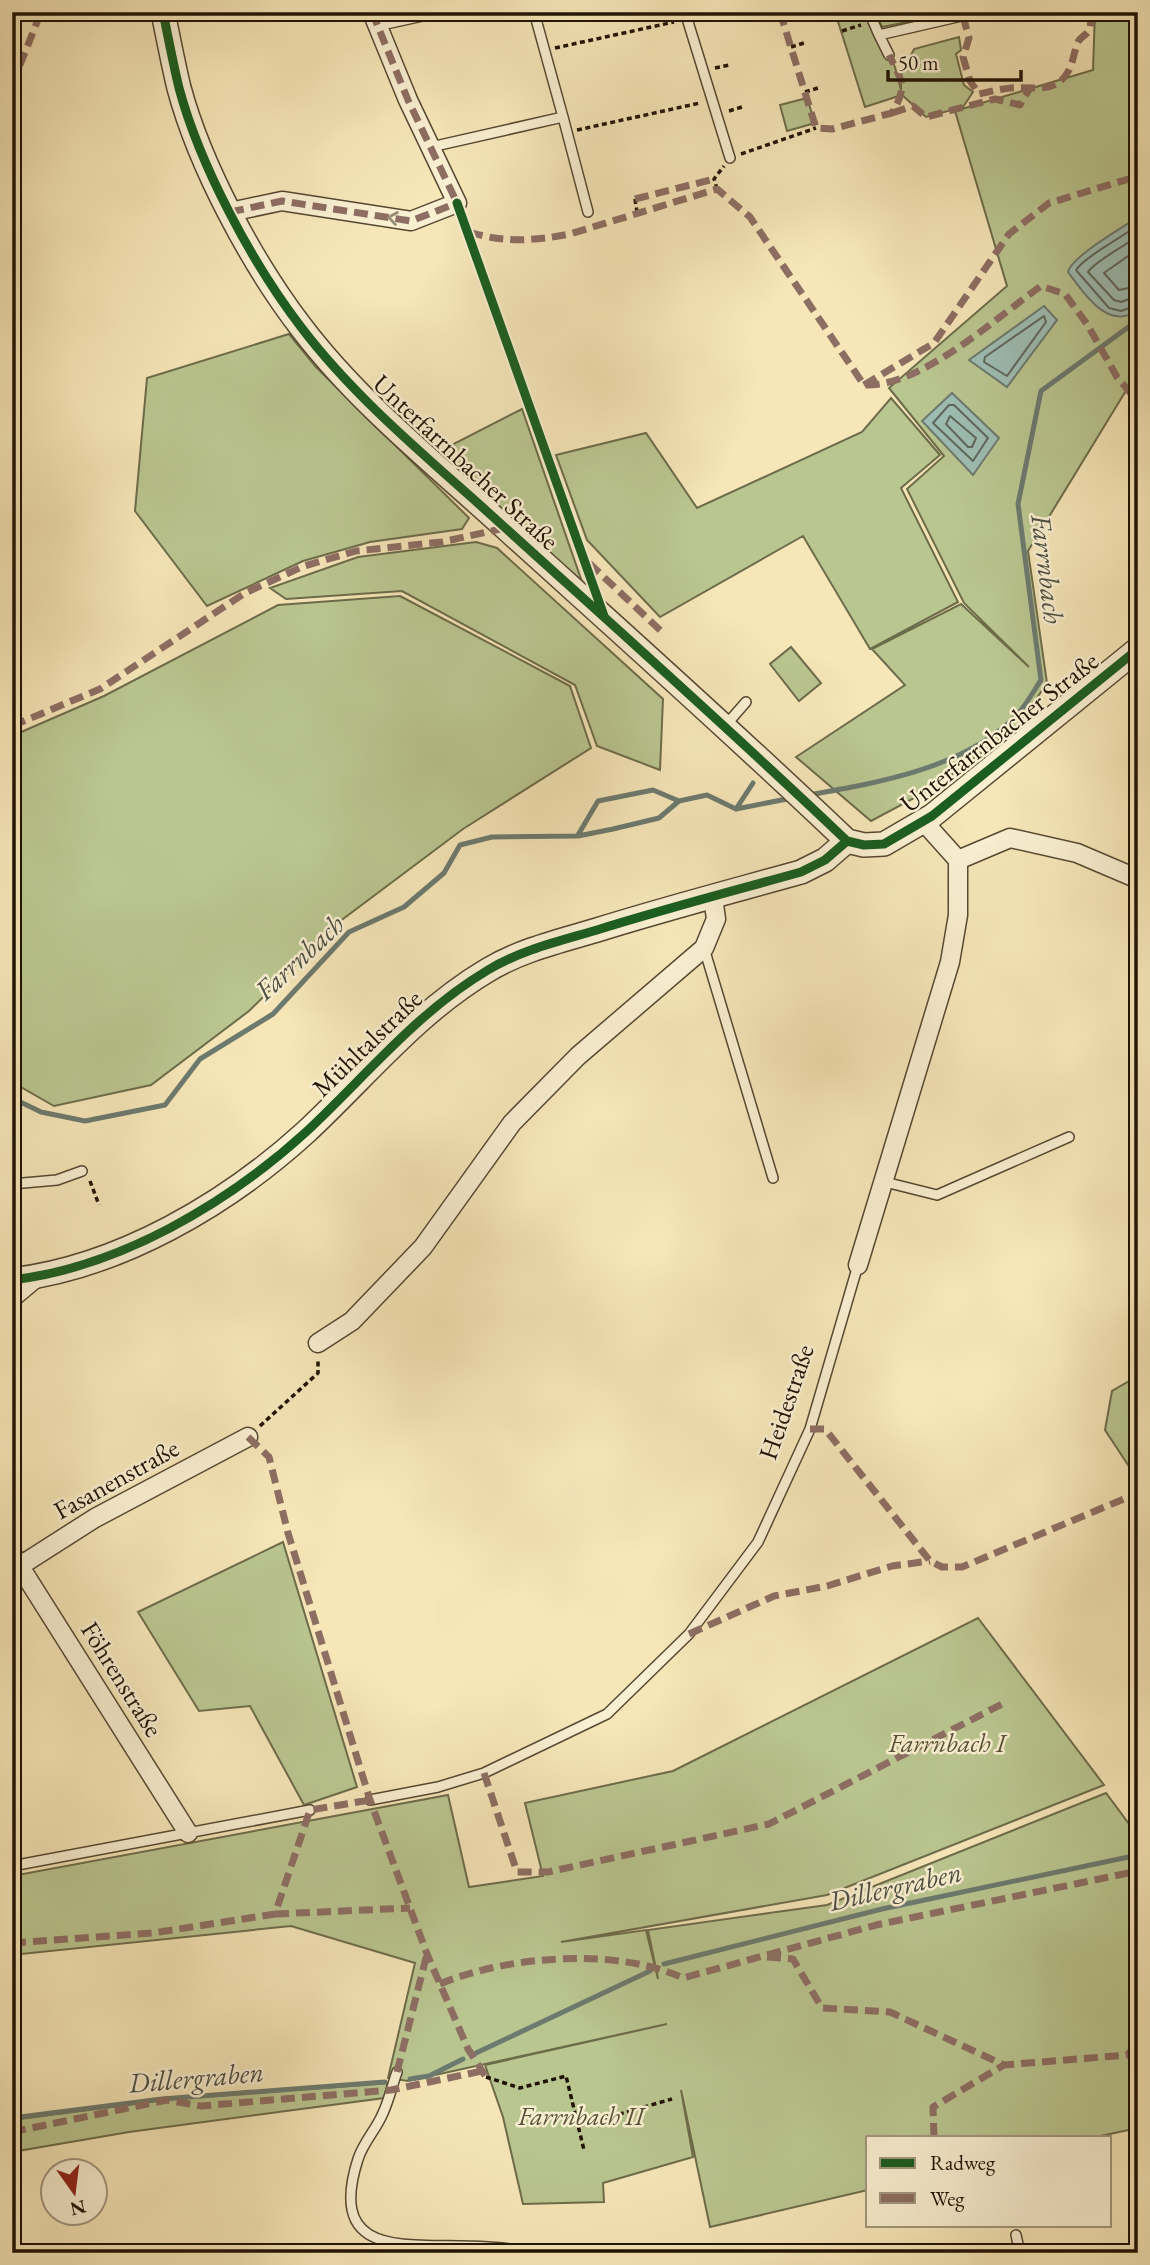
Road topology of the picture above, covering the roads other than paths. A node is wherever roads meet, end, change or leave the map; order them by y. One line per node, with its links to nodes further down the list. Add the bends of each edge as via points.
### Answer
1 (163, 12): 13 (street, Unterfarrnbacher Straße, via 180,90 201,152)
2 (441, 12): 7 (lane)
3 (534, 12): 10 (lane)
4 (979, 12): 8 (lane)
5 (686, 16): 12 (lane)
6 (871, 17): 8 (lane)
7 (374, 19): 11 (street)
8 (879, 35): 9 (lane)
9 (889, 55)
10 (563, 117): 11 (lane); 14 (lane)
11 (431, 147): 13 (street, one-way to 13, via 457,203 411,221 282,201)
12 (730, 158)
13 (230, 212): 17 (street, Unterfarrnbacher Straße, via 299,325 327,359 397,430)
14 (588, 212)
15 (1138, 649): 18 (street, Unterfarrnbacher Straße)
16 (746, 702): 17 (lane)
17 (724, 728): 19 (street, Unterfarrnbacher Straße)
18 (923, 821): 19 (street, Unterfarrnbacher Straße, via 884,844); 20 (street)
19 (847, 841): 22 (street, Mühltalstraße, via 801,872)
20 (958, 860): 21 (street, via 1010,838 1077,853); 27 (street, Heidestraße, via 958,915 950,962)
21 (1138, 880)
22 (713, 897): 23 (street, via 716,919); 30 (street, Mühltalstraße, via 539,947 489,970 418,1020 281,1154 219,1198 114,1253)
23 (704, 948): 26 (lane); 33 (street, via 578,1056 512,1123 423,1247 352,1321)
24 (1069, 1137): 27 (lane, via 937,1195)
25 (82, 1171): 28 (lane, via 57,1180)
26 (773, 1178)
27 (885, 1182): 29 (street, Heidestraße)
28 (12, 1184)
29 (858, 1265): 36 (lane, Heidestraße, via 810,1429 758,1542 689,1634 607,1714 484,1773)
30 (37, 1277): 31 (street, Mühltalstraße); 32 (street)
31 (12, 1280)
32 (12, 1298)
33 (318, 1343)
34 (248, 1437): 35 (street, Fasanenstraße)
35 (15, 1564): 38 (street, Föhrenstraße)
36 (370, 1800)
37 (310, 1810): 38 (lane)
38 (188, 1833): 39 (lane)
39 (12, 1866)
40 (397, 2072): 42 (lane, via 382,2115 366,2137 357,2162 351,2212 358,2231 369,2242 391,2247 477,2246)
41 (1016, 2235): 43 (lane)
42 (519, 2253)
43 (1020, 2253)

